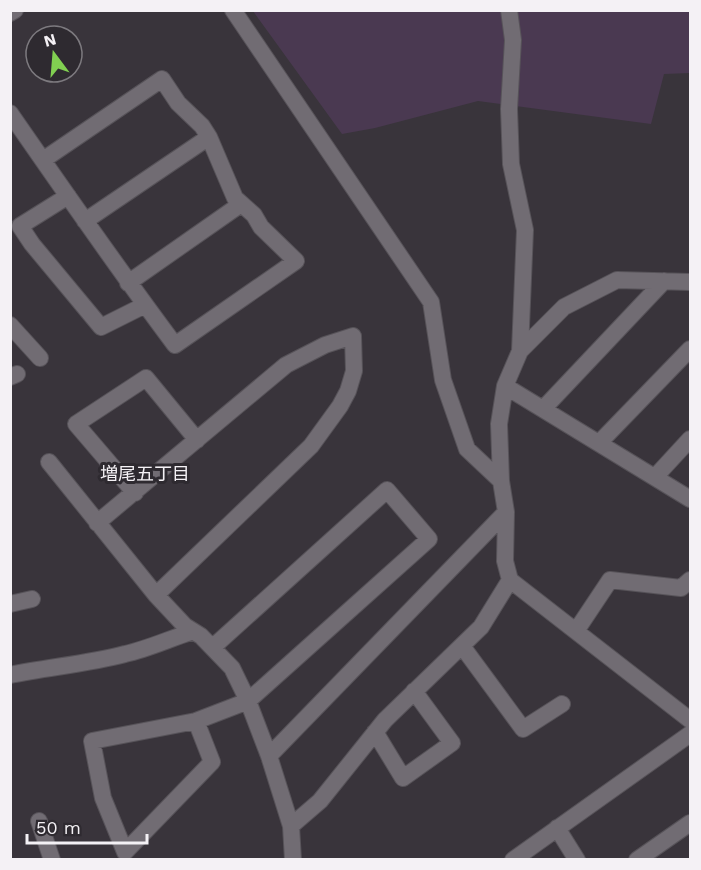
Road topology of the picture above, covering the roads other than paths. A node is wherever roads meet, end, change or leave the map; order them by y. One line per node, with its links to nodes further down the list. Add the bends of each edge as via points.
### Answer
1 (15, 10): 4 (street)
2 (233, 10): 26 (street, via 431,302 443,381 467,449)
3 (509, 10): 17 (street, via 513,40 511,164 525,230)
4 (10, 13)
5 (10, 113): 7 (street)
6 (209, 137): 7 (street, via 162,79); 9 (street); 10 (street)
7 (43, 160): 8 (street)
8 (68, 196): 10 (street); 14 (street, via 20,226 32,244 101,327)
9 (241, 204): 13 (street); 14 (street, via 296,261 174,345)
10 (85, 221): 13 (street)
11 (664, 281): 12 (street); 17 (street, via 617,280 564,307); 20 (street)
12 (690, 282)
13 (128, 283): 14 (street)
14 (145, 305)
15 (10, 325): 18 (street)
16 (690, 349): 23 (street)
17 (520, 351): 19 (street)
18 (40, 358)
19 (505, 386): 20 (street); 26 (street, via 499,424)
20 (543, 409): 23 (street)
21 (690, 439): 25 (street)
22 (197, 440): 27 (street); 27 (street, via 146,378 76,424); 33 (street, via 286,365 325,345 354,336 354,371 348,391 311,446)
23 (599, 443): 25 (street)
24 (49, 462): 30 (street)
25 (655, 477): 28 (street)
26 (501, 481): 29 (street)
27 (135, 493): 30 (street)
28 (690, 498)
29 (506, 512): 31 (street, via 505,561); 48 (street)
30 (98, 522): 33 (street)
31 (510, 580): 36 (street); 38 (street, via 482,627)
32 (690, 580): 36 (street, via 681,588 610,580)
33 (156, 595): 37 (street)
34 (32, 599): 35 (street)
35 (10, 604)
36 (576, 631): 44 (street)
37 (191, 632): 39 (street); 40 (street, via 124,655)
38 (462, 646): 41 (street); 43 (street, via 523,729)
39 (213, 647): 42 (street, via 232,668); 42 (street, via 387,490 429,539)
40 (10, 675)
41 (414, 691): 46 (street); 46 (street, via 452,743 403,778)
42 (248, 701): 45 (street); 48 (street)
43 (562, 705)
44 (690, 720)
45 (196, 722): 45 (street, via 92,741 102,798 125,852 212,762)
46 (375, 732): 51 (street, via 320,801)
47 (690, 734): 52 (street)
48 (269, 756): 51 (street)
49 (39, 821): 53 (street)
50 (690, 823): 57 (street)
51 (291, 826): 54 (street)
52 (557, 828): 55 (street); 56 (street)
53 (52, 860)
54 (293, 860)
55 (513, 860)
56 (577, 860)
57 (638, 860)

